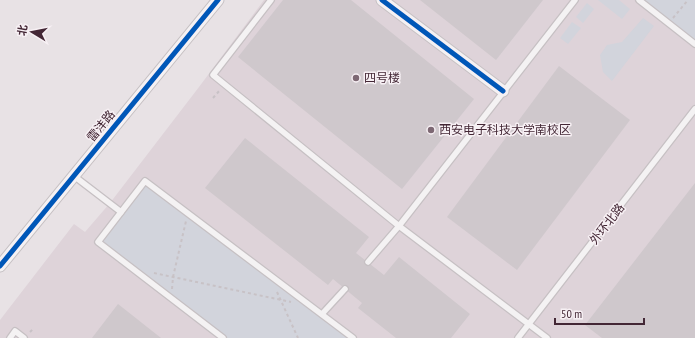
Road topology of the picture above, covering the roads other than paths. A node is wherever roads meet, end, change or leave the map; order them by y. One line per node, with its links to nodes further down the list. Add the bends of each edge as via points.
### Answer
1 (218, 0): 9 (street, 雷沣路)
2 (271, 0): 11 (lane, via 214,75)
3 (382, 0): 7 (street)
4 (575, 0): 7 (lane)
5 (639, 0): 6 (lane)
6 (695, 44)
7 (504, 91): 11 (lane)
8 (695, 109): 16 (lane, 外环北路)
9 (74, 176): 10 (lane); 13 (street, 雷沣路)
10 (121, 212): 15 (lane, via 145,181); 19 (lane, via 98,242)
11 (399, 226): 12 (lane); 16 (lane)
12 (368, 262)
13 (0, 266)
14 (345, 289): 15 (lane)
15 (322, 314): 20 (lane)
16 (529, 324): 21 (lane, 外环北路); 22 (lane)
17 (10, 338): 18 (lane, via 15,331)
18 (24, 338)
19 (223, 338)
20 (353, 338)
21 (518, 338)
22 (547, 338)

